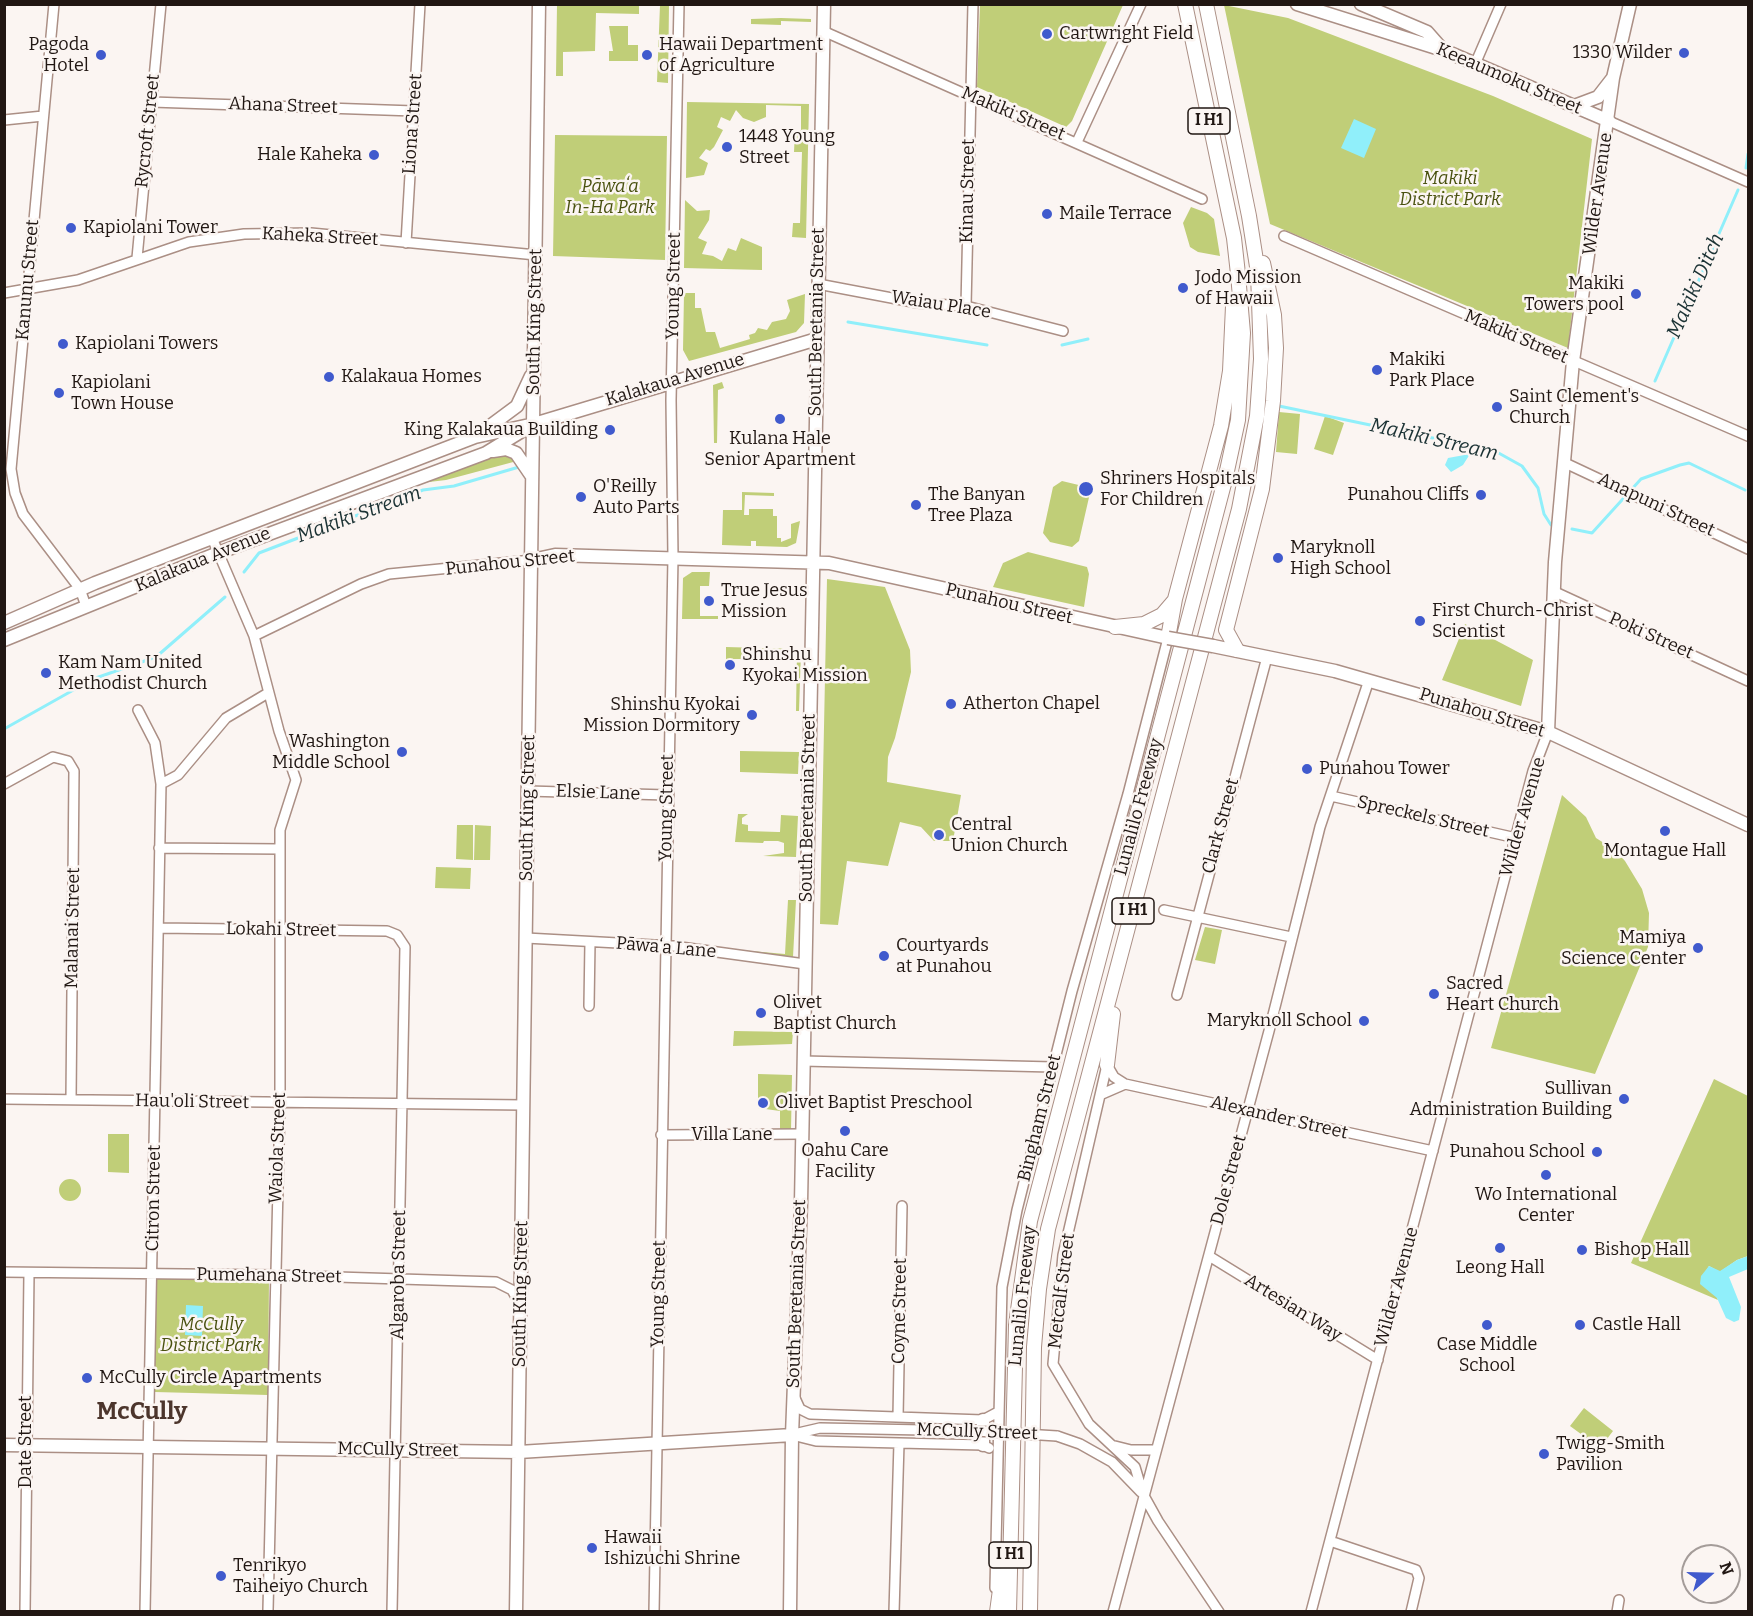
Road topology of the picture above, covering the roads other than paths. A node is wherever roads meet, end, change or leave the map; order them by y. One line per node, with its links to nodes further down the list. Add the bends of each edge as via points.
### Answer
1 (54, 4): 24 (street, Kanunu Street)
2 (161, 4): 21 (street, Rycroft Street)
3 (420, 4): 23 (street, Liona Street)
4 (540, 4): 34 (main road, South King Street)
5 (679, 4): 44 (street, Young Street)
6 (824, 4): 16 (main road, South Beretania Street)
7 (972, 4): 20 (street, Kinau Street)
8 (1141, 4): 27 (street)
9 (1185, 4): 32 (highway, Lunalilo Freeway / I H1)
10 (1206, 4): 30 (highway, Lunalilo Freeway / I H1)
11 (1297, 4): 15 (main road, Keeaumoku Street)
12 (1501, 4): 18 (street)
13 (1630, 4): 19 (main road, Wilder Avenue)
14 (1367, 7): 15 (main road); 17 (main road, via 1427,32)
15 (1367, 25): 17 (main road, Keeaumoku Street)
16 (824, 31): 20 (street, Makiki Street); 36 (main road, South Beretania Street)
17 (1443, 50): 18 (main road, Keeaumoku Street)
18 (1476, 62): 22 (main road, Keeaumoku Street)
19 (1613, 78): 22 (main road, via 1598,97); 26 (main road, Wilder Avenue)
20 (969, 96): 27 (street, Makiki Street); 39 (street, Kinau Street)
21 (152, 102): 23 (street, Ahana Street); 35 (street, Rycroft Street)
22 (1575, 106): 26 (main road, Keeaumoku Street)
23 (414, 111): 33 (street, Liona Street)
24 (43, 116): 25 (street); 37 (street, Kanunu Street)
25 (4, 120)
26 (1609, 122): 28 (street, Keeaumoku Street); 42 (main road, Wilder Avenue)
27 (1077, 142): 29 (street, Makiki Street)
28 (1749, 182)
29 (1202, 199)
30 (1249, 216): 67 (highway, via 1269,282 1276,348 1262,489 1226,630); 92 (highway, Lunalilo Freeway / I H1, via 1262,330 1252,445 1239,509)
31 (1284, 236): 42 (street, Makiki Street)
32 (1234, 238): 60 (highway, via 1230,371 1221,426); 140 (highway, Lunalilo Freeway / I H1, via 1243,333 1238,420 1226,480 1030,1221 1016,1325)
33 (406, 243): 34 (street, Kaheka Street); 35 (street, Kaheka Street, via 310,233 264,233 189,242)
34 (536, 255): 43 (main road, South King Street)
35 (137, 258): 37 (street, Kaheka Street, via 78,280)
36 (818, 284): 39 (street, Waiau Place, via 940,306); 41 (main road, South Beretania Street)
37 (27, 290): 38 (street, Kaheka Street); 48 (street, Kanunu Street)
38 (4, 293)
39 (966, 306): 40 (street, Waiau Place)
40 (1063, 330)
41 (817, 339): 44 (main road, Kalakaua Avenue); 57 (main road, South Beretania Street)
42 (1573, 361): 46 (street, Makiki Street); 50 (main road, Wilder Avenue)
43 (534, 368): 45 (main road, South King Street); 47 (main road, via 517,406)
44 (671, 381): 45 (main road, Kalakaua Avenue); 55 (street, Young Street)
45 (534, 424): 47 (main road, Kalakaua Avenue); 49 (main road, Kalakaua Avenue); 51 (main road, South King Street)
46 (1749, 436)
47 (475, 437): 52 (main road, Kalakaua Avenue)
48 (8, 450): 58 (street, Kanunu Street, via 23,514)
49 (486, 453): 51 (main road, via 513,451); 54 (main road, Kalakaua Avenue)
50 (1563, 462): 53 (street, Anapuni Street); 59 (main road, Wilder Avenue)
51 (533, 477): 56 (main road, South King Street)
52 (212, 538): 54 (street, Waiola Street); 58 (main road, Kalakaua Avenue)
53 (1749, 549)
54 (218, 553): 61 (main road, Kalakaua Avenue); 64 (street, Waiola Street)
55 (673, 556): 56 (main road, Punahou Street, via 555,555); 57 (main road, Punahou Street); 77 (street, Young Street)
56 (532, 560): 64 (street, Punahou Street, via 389,574); 76 (main road, South King Street)
57 (812, 562): 63 (main road, Punahou Street); 93 (main road, South Beretania Street)
58 (80, 589): 61 (street, Kanunu Street); 62 (main road, Kalakaua Avenue)
59 (1553, 591): 70 (street, Poki Street); 73 (main road, Wilder Avenue)
60 (1175, 599): 63 (highway, via 1162,615 1144,624); 65 (highway)
61 (86, 606): 66 (main road, Kalakaua Avenue)
62 (4, 623)
63 (1115, 627): 65 (main road, Punahou Street)
64 (254, 636): 71 (street, Waiola Street)
65 (1168, 638): 67 (main road, Punahou Street, bridge); 98 (street, Bingham Street)
66 (4, 640)
67 (1237, 650): 68 (main road, Punahou Street)
68 (1267, 657): 69 (main road, Punahou Street); 84 (street, Clark Street)
69 (1369, 680): 73 (main road, Punahou Street); 78 (street, Dole Street)
70 (1749, 681)
71 (268, 693): 75 (street, via 226,718 178,775); 82 (street, Waiola Street, via 296,780 281,824)
72 (138, 710): 75 (street, Citron Street, via 155,743)
73 (1548, 732): 79 (main road, Punahou Street); 80 (street, Wilder Avenue, via 1533,771)
74 (4, 784): 102 (street, Malanai Street, via 49,758 65,759 75,775)
75 (161, 784): 81 (street, Citron Street)
76 (528, 791): 77 (street, Elsie Lane); 88 (main road, South King Street)
77 (667, 795): 91 (street, Young Street)
78 (1331, 796): 80 (street, Spreckels Street); 87 (street, Dole Street)
79 (1749, 825)
80 (1516, 838): 110 (street, Wilder Avenue)
81 (159, 848): 82 (street); 85 (street, Citron Street)
82 (280, 849): 86 (street, Waiola Street)
83 (1164, 910): 84 (street)
84 (1198, 917): 87 (street); 94 (street, Clark Street)
85 (159, 928): 86 (street, Lokahi Street); 103 (street, Citron Street)
86 (280, 930): 89 (street, Lokahi Street, via 387,931); 104 (street, Waiola Street)
87 (1291, 937): 107 (street, Dole Street)
88 (526, 938): 90 (street, Pāwaʻa Lane); 106 (main road, South King Street)
89 (402, 939): 105 (street, Algaroba Street, via 406,955)
90 (590, 942): 91 (street, Pāwaʻa Lane); 95 (street)
91 (664, 946): 93 (street, Pāwaʻa Lane); 109 (street, Young Street)
92 (1123, 949): 97 (highway); 153 (highway, Lunalilo Freeway / I H1, via 1042,1259 1034,1347)
93 (805, 964): 96 (main road, South Beretania Street)
94 (1177, 995)
95 (589, 1006)
96 (803, 1061): 98 (street); 108 (main road, South Beretania Street)
97 (1107, 1065): 99 (street, via 1114,1077); 100 (street, Metcalf Street)
98 (1053, 1067): 121 (street, Bingham Street, via 1002,1287)
99 (1125, 1084): 100 (street); 107 (street, Alexander Street)
100 (1102, 1094): 132 (street, Metcalf Street, via 1063,1255 1053,1364 1084,1417 1101,1438)
101 (4, 1099): 102 (street, Hau'oli Street)
102 (71, 1100): 103 (street, Hau'oli Street)
103 (154, 1101): 104 (street, Hau'oli Street); 115 (street, Citron Street)
104 (280, 1103): 105 (street, Hau'oli Street); 116 (street, Waiola Street)
105 (402, 1105): 106 (street, Hau'oli Street); 117 (street, Algaroba Street)
106 (524, 1105): 118 (main road, South King Street)
107 (1247, 1112): 110 (street, Alexander Street); 112 (street, Dole Street)
108 (802, 1134): 109 (street, Villa Lane); 120 (main road, South Beretania Street)
109 (661, 1135): 127 (street, Young Street)
110 (1433, 1151): 119 (street, Wilder Avenue)
111 (902, 1206): 123 (street, Coyne Street)
112 (1209, 1256): 119 (street, Artesian Way); 136 (street, Dole Street)
113 (4, 1272): 114 (street, Pumehana Street)
114 (28, 1273): 115 (street, Pumehana Street); 130 (street, Date Street)
115 (152, 1274): 116 (street, Pumehana Street); 133 (street, Citron Street)
116 (274, 1275): 117 (street, Pumehana Street); 134 (street, Waiola Street)
117 (398, 1278): 118 (street, Pumehana Street, via 496,1282 513,1290); 135 (street, Algaroba Street)
118 (521, 1306): 137 (main road, South King Street)
119 (1378, 1360): 141 (street, Wilder Avenue)
120 (793, 1390): 122 (street, McCully Street, via 804,1413); 126 (main road, South Beretania Street)
121 (998, 1412): 124 (street, McCully Street); 138 (street, Bingham Street)
122 (848, 1415): 123 (street, McCully Street); 125 (street)
123 (898, 1417): 124 (street, McCully Street)
124 (983, 1420): 131 (main road)
125 (820, 1428): 126 (street, McCully Street); 139 (street, McCully Street, bridge, via 1057,1436 1112,1462)
126 (792, 1435): 127 (main road, McCully Street); 128 (street, McCully Street, via 816,1441); 149 (main road, South Beretania Street)
127 (657, 1443): 137 (main road, McCully Street); 148 (street, Young Street)
128 (899, 1443): 131 (street, McCully Street); 150 (street)
129 (4, 1445): 130 (main road, McCully Street)
130 (26, 1445): 133 (main road, McCully Street); 143 (street, Date Street)
131 (983, 1445): 138 (street, McCully Street)
132 (1114, 1446): 136 (street); 139 (street, Metcalf Street, via 1135,1467)
133 (149, 1447): 134 (main road, McCully Street); 144 (street, Citron Street)
134 (271, 1449): 135 (main road, McCully Street); 145 (street, Waiola Street)
135 (395, 1450): 137 (main road, McCully Street); 146 (street, Algaroba Street)
136 (1154, 1450): 139 (street, Dole Street)
137 (519, 1452): 147 (main road, South King Street)
138 (996, 1454): 151 (street, Bingham Street)
139 (1143, 1494): 154 (street, Dole Street); 155 (street, Metcalf Street)
140 (1011, 1498): 151 (highway); 152 (highway, Lunalilo Freeway / I H1)
141 (1330, 1541): 156 (street, Wilder Avenue); 157 (street, via 1416,1570 1419,1578)
142 (1619, 1600): 158 (street)
143 (25, 1611)
144 (145, 1611)
145 (267, 1611)
146 (392, 1611)
147 (516, 1611)
148 (654, 1611)
149 (790, 1611)
150 (894, 1611)
151 (996, 1611)
152 (1009, 1611)
153 (1030, 1611)
154 (1113, 1611)
155 (1219, 1611)
156 (1311, 1611)
157 (1411, 1611)
158 (1617, 1611)

